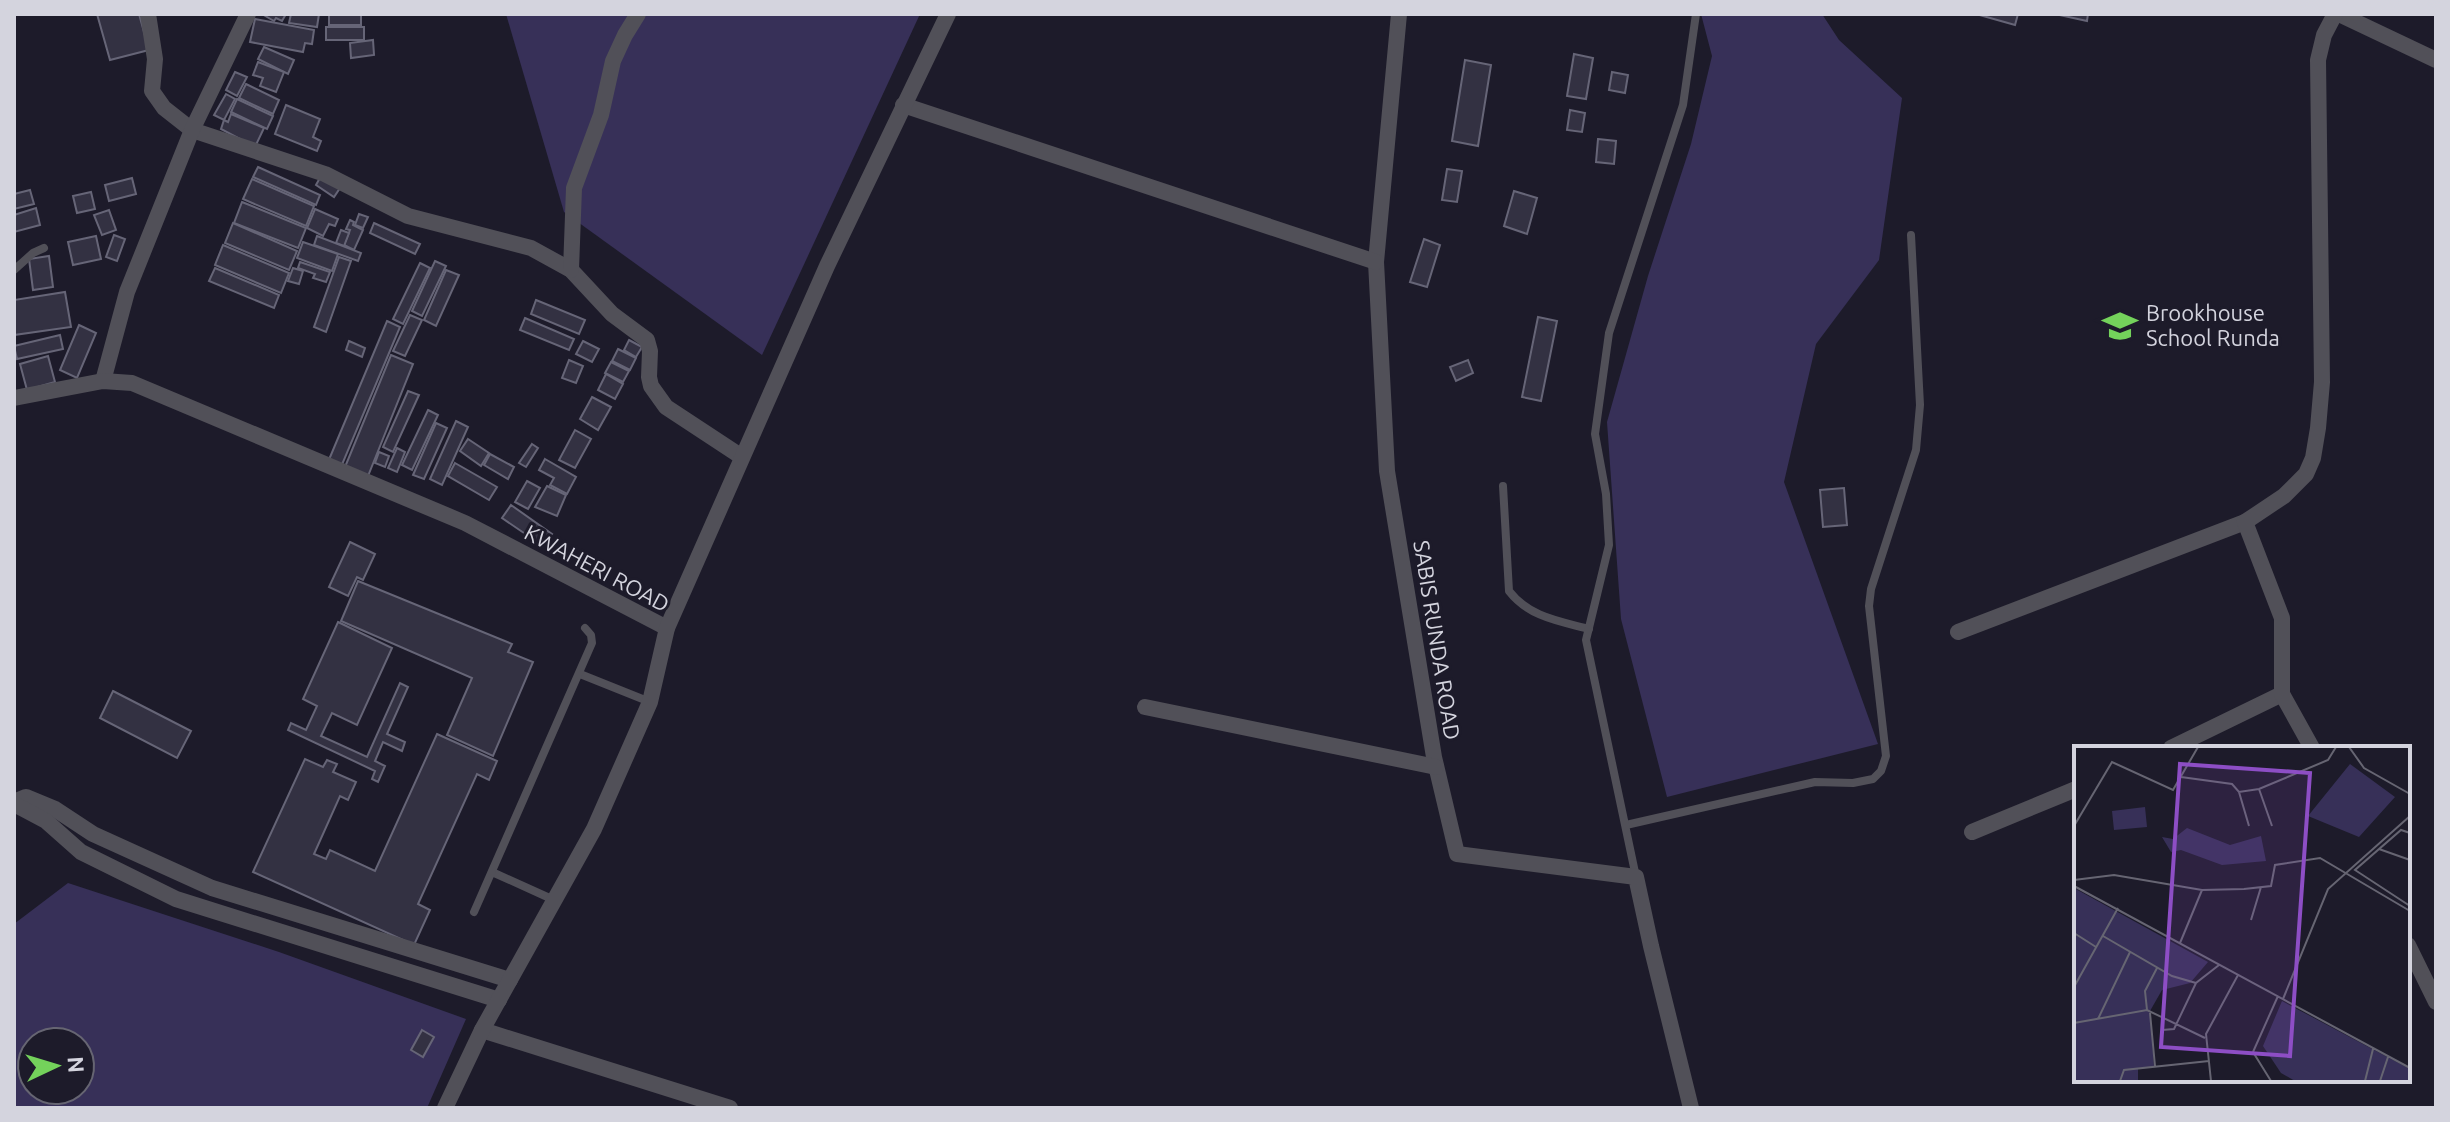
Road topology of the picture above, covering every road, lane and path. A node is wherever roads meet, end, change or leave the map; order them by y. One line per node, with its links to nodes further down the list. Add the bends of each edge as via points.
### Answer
1 (148, 14): 10 (street, via 155,59 152,91)
2 (248, 14): 10 (street)
3 (638, 14): 15 (street, via 613,61 601,115 574,188)
4 (948, 14): 9 (street)
5 (1399, 14): 13 (street, SABIS RUNDA ROAD)
6 (1696, 14): 23 (lane, via 1683,105 1609,333 1595,434 1609,545)
7 (2337, 14): 8 (street); 20 (street, via 2318,60 2322,382 2313,458 2306,474 2284,496)
8 (2436, 60)
9 (903, 105): 13 (street); 18 (street)
10 (192, 130): 15 (street, via 325,174 408,216 531,248); 16 (street, via 127,292)
11 (1911, 235): 34 (lane, via 1920,405 1916,450 1869,606 1886,756 1881,771 1873,779 1815,782)
12 (44, 248): 14 (lane)
13 (1376, 262): 31 (street, SABIS RUNDA ROAD, via 1387,471)
14 (14, 270)
15 (571, 270): 18 (street, via 612,314 647,340 651,386 666,407)
16 (103, 381): 17 (street, KWAHERI ROAD); 22 (street, KWAHERI ROAD, via 132,383 168,396 465,523)
17 (14, 398)
18 (742, 457): 22 (street)
19 (1503, 486): 23 (lane, via 1509,591 1534,614)
20 (2245, 522): 24 (street); 26 (street, via 2282,618)
21 (585, 628): 25 (lane, via 592,643)
22 (667, 628): 27 (street, KWAHERI ROAD)
23 (1589, 629): 34 (lane, via 1586,640)
24 (1958, 632)
25 (580, 674): 27 (lane); 36 (lane)
26 (2282, 694): 29 (street); 30 (street)
27 (650, 702): 40 (street, KWAHERI ROAD, via 594,829)
28 (1145, 707): 31 (street)
29 (2175, 746)
30 (2311, 746)
31 (1436, 767): 38 (street, SABIS RUNDA ROAD, via 1457,854)
32 (2074, 790): 35 (street)
33 (14, 803): 37 (street, via 26,797 55,809 93,834); 39 (street, via 46,821 81,852)
34 (1626, 825): 38 (lane)
35 (1972, 832)
36 (492, 872): 40 (lane); 41 (lane)
37 (183, 876): 39 (street); 43 (street)
38 (1636, 877): 49 (street)
39 (176, 899): 44 (street)
40 (555, 900): 43 (street, KWAHERI ROAD)
41 (474, 912)
42 (2410, 949): 45 (street)
43 (510, 980): 44 (street, KWAHERI ROAD)
44 (499, 1000): 46 (street, KWAHERI ROAD)
45 (2436, 1002)
46 (482, 1030): 47 (street, KWAHERI ROAD); 48 (street)
47 (445, 1108)
48 (730, 1108)
49 (1691, 1108)

